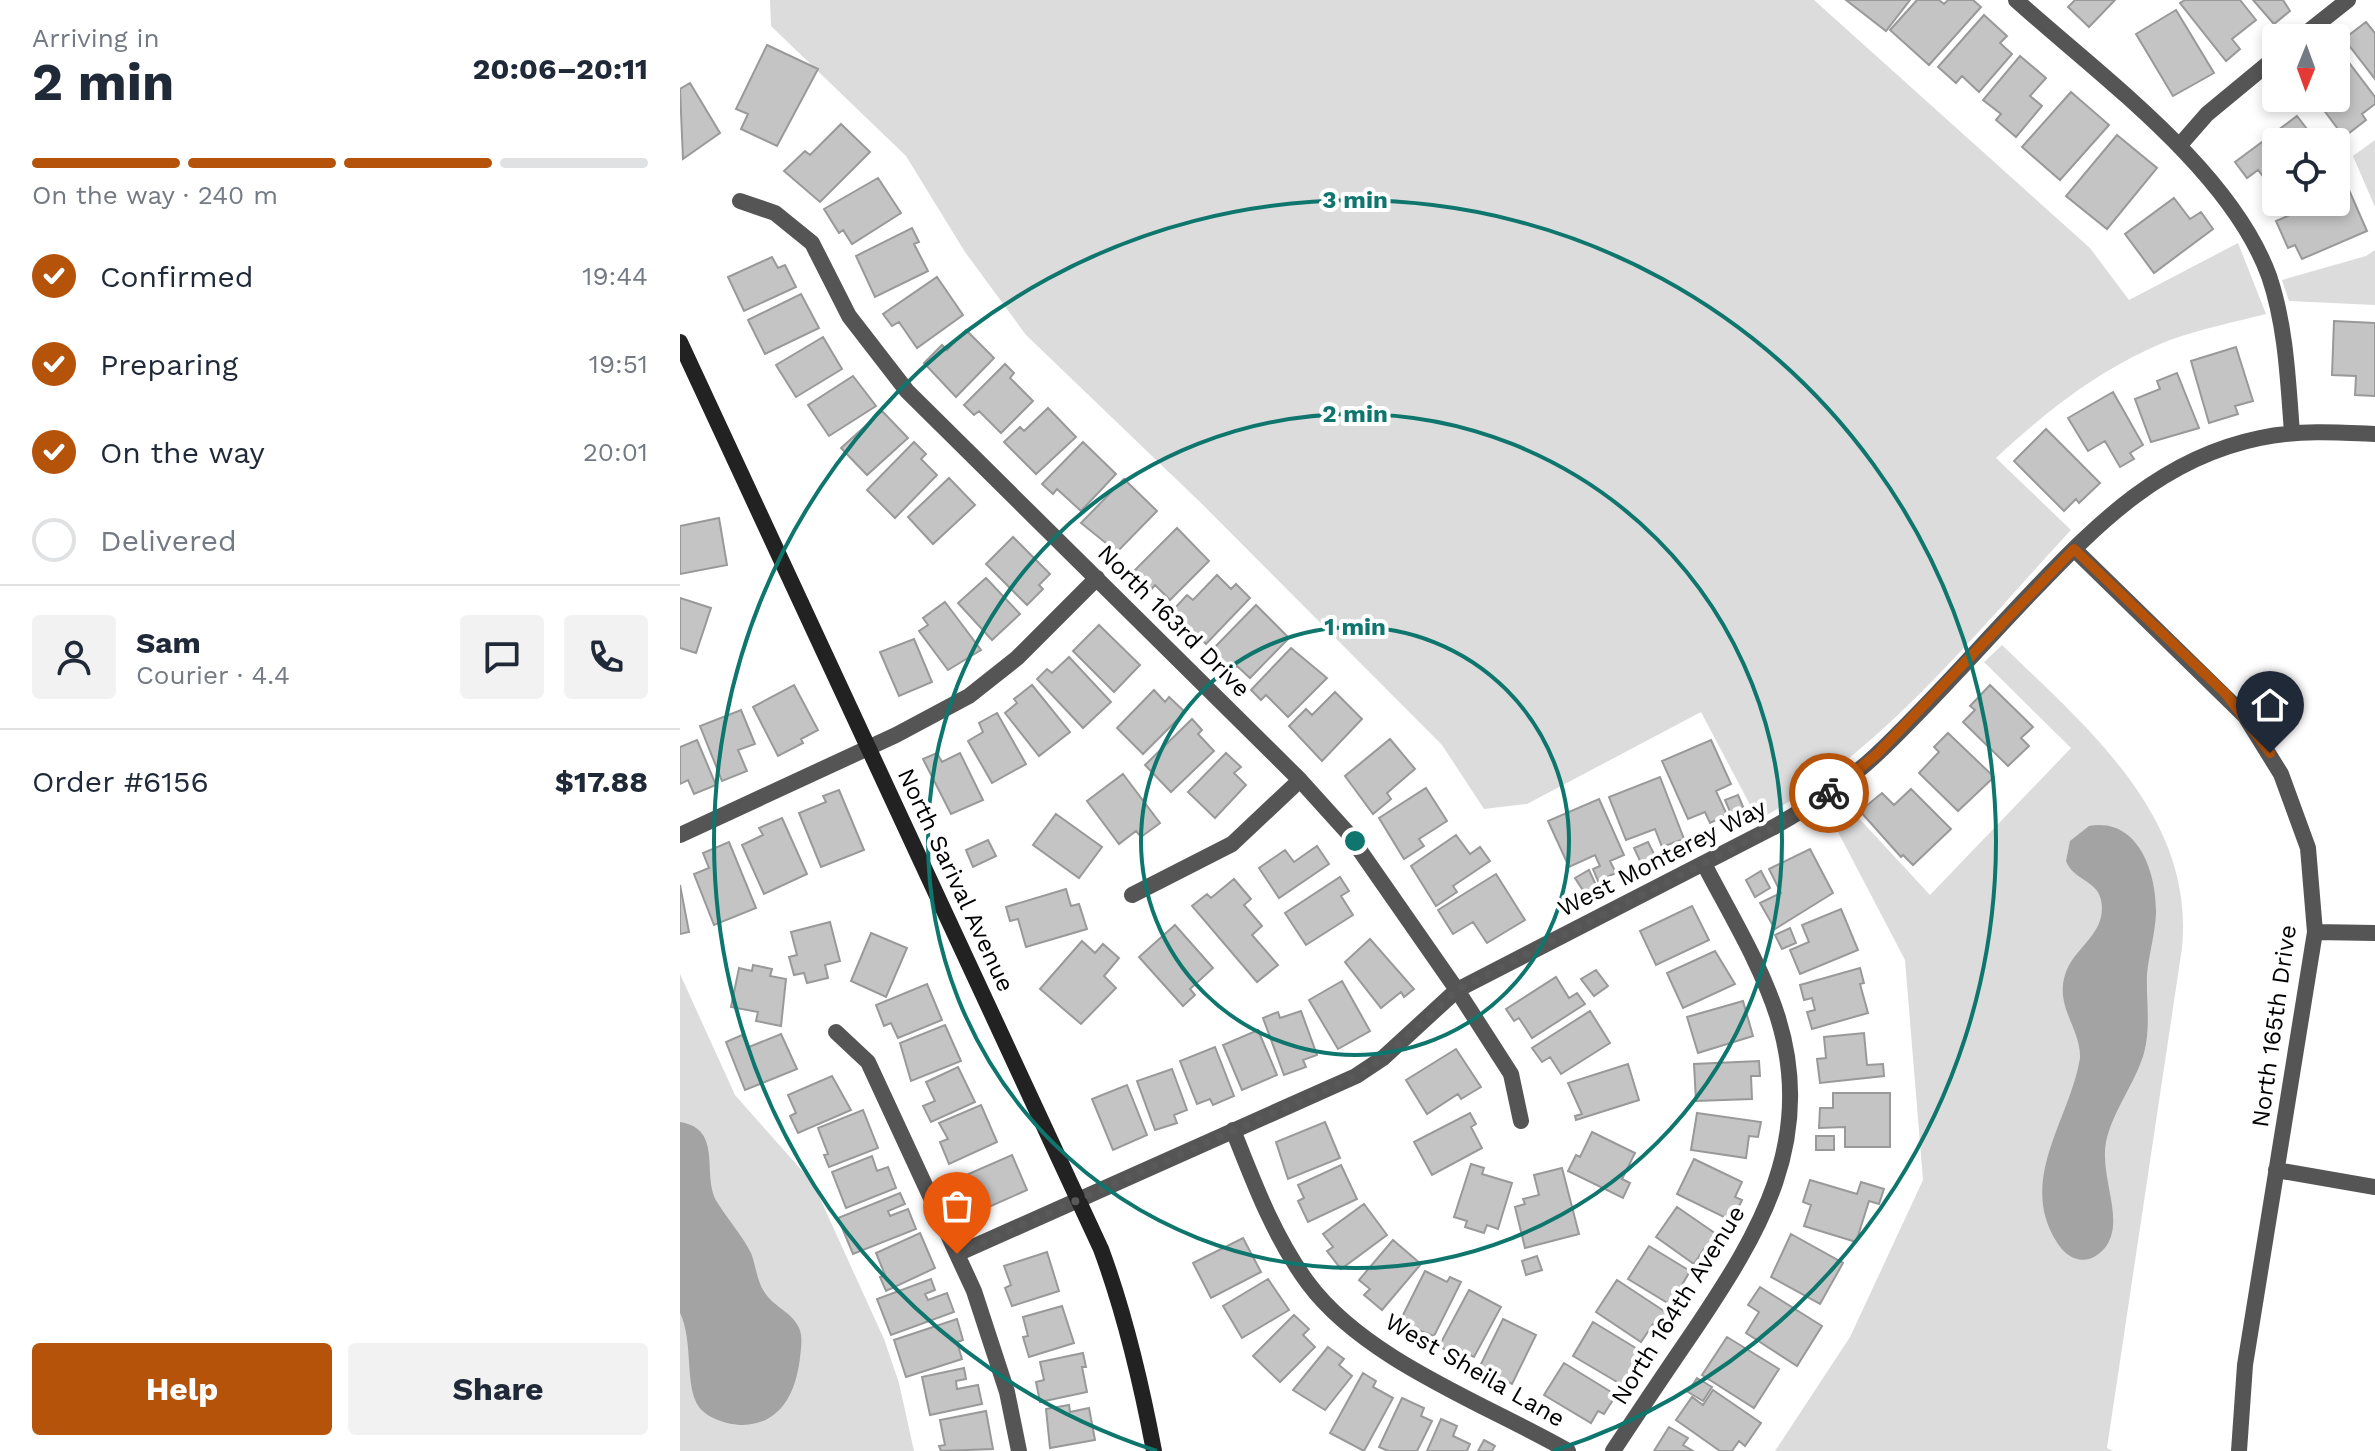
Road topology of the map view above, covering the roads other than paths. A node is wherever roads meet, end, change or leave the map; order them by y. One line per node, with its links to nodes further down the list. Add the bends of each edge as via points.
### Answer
1 (2016, 0): 5 (street)
2 (2348, 0): 3 (street)
3 (2318, 24)
4 (2262, 69): 5 (street, via 2207,114)
5 (2179, 146): 8 (street, via 2230,207 2268,274 2284,341)
6 (740, 201): 11 (street, North 163rd Drive, via 775,213 812,243 849,316 907,391)
7 (680, 342): 12 (street, North Sarival Avenue)
8 (2292, 433): 9 (street, West Monterey Way); 10 (street, West Monterey Way, via 2230,446 2180,465 2115,508)
9 (2375, 434)
10 (2074, 549): 15 (street, West Monterey Way, via 1860,769 1796,815); 17 (street, North 165th Drive, via 2226,694 2259,736 2300,819 2313,880)
11 (1097, 578): 12 (street, via 995,678); 13 (street, North 163rd Drive)
12 (868, 748): 14 (street); 25 (street, North Sarival Avenue)
13 (1300, 780): 16 (street, via 1232,844); 19 (street, North 163rd Drive, via 1347,832)
14 (680, 835)
15 (1704, 864): 19 (street, West Monterey Way); 30 (street, North 164th Avenue, via 1778,1020 1788,1070 1787,1133 1777,1180 1753,1239)
16 (1132, 895)
17 (2315, 932): 18 (street); 23 (street, North 165th Drive)
18 (2375, 933)
19 (1457, 990): 21 (street, North 163rd Drive, via 1511,1074); 22 (street, West Monterey Way, via 1356,1076)
20 (836, 1032): 26 (street, via 868,1062)
21 (1521, 1121)
22 (1233, 1130): 25 (street, West Monterey Way); 29 (street, West Sheila Lane, via 1274,1228 1309,1285 1329,1305 1377,1345)
23 (2276, 1170): 24 (street); 31 (street, North 165th Drive, via 2245,1365)
24 (2375, 1187)
25 (1079, 1198): 26 (street, West Monterey Way); 28 (street, North Sarival Avenue, via 1115,1286)
26 (957, 1254): 27 (street, via 985,1318)
27 (1019, 1451)
28 (1154, 1451)
29 (1568, 1451)
30 (1613, 1451)
31 (2239, 1451)

